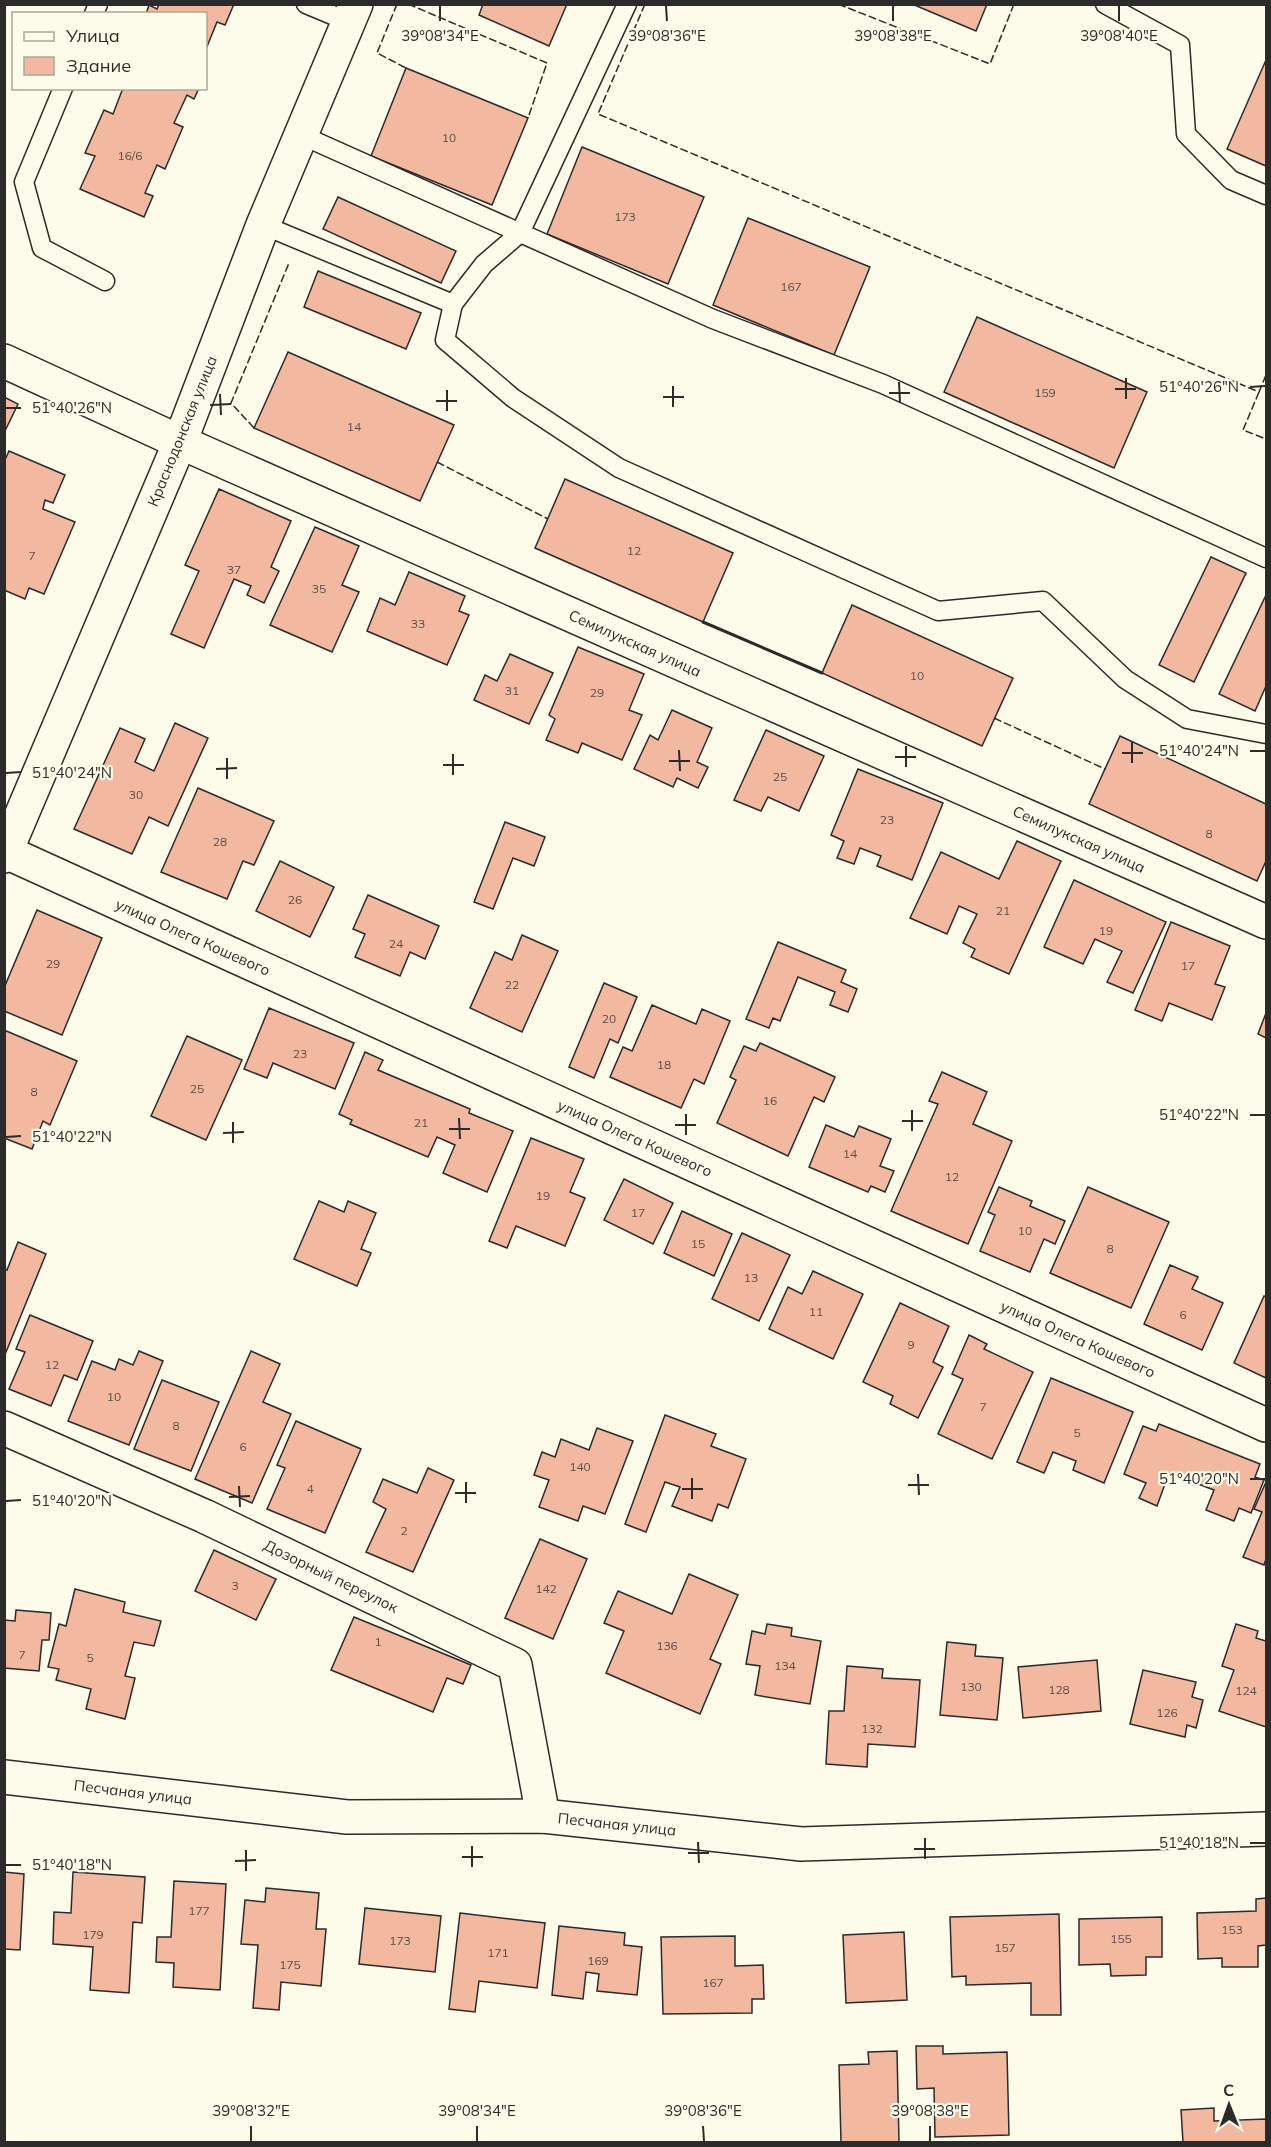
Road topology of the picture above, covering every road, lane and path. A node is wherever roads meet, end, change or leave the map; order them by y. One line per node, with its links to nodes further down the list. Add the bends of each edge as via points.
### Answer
1 (306, 4): 4 (lane)
2 (627, 4): 9 (lane)
3 (1105, 4): 7 (lane, via 1180,45 1186,134 1231,180)
4 (352, 13): 6 (street, Краснодонская улица)
5 (62, 90): 10 (lane, via 24,182 42,248)
6 (301, 135): 8 (street, Краснодонская улица); 9 (lane)
7 (1266, 195)
8 (263, 225): 11 (lane); 13 (street, Краснодонская улица)
9 (520, 233): 11 (lane, via 484,264); 14 (lane, via 713,319 883,384)
10 (105, 281)
11 (453, 304): 15 (lane, via 445,340 513,398 619,468 938,611 1043,601 1125,679 1187,719)
12 (4, 361): 13 (street, Семилукская улица)
13 (180, 442): 16 (street, Краснодонская улица); 17 (street, Семилукская улица)
14 (1266, 558)
15 (1266, 734)
16 (5, 853): 18 (street, улица Олега Кошевого)
17 (1266, 922)
18 (1266, 1425)
19 (4, 1428): 21 (street, Дозорный переулок, via 204,1516 516,1665)
20 (4, 1777): 21 (street, Песчаная улица, via 347,1817)
21 (543, 1816): 22 (street, Песчаная улица, via 801,1844)
22 (1266, 1829)

